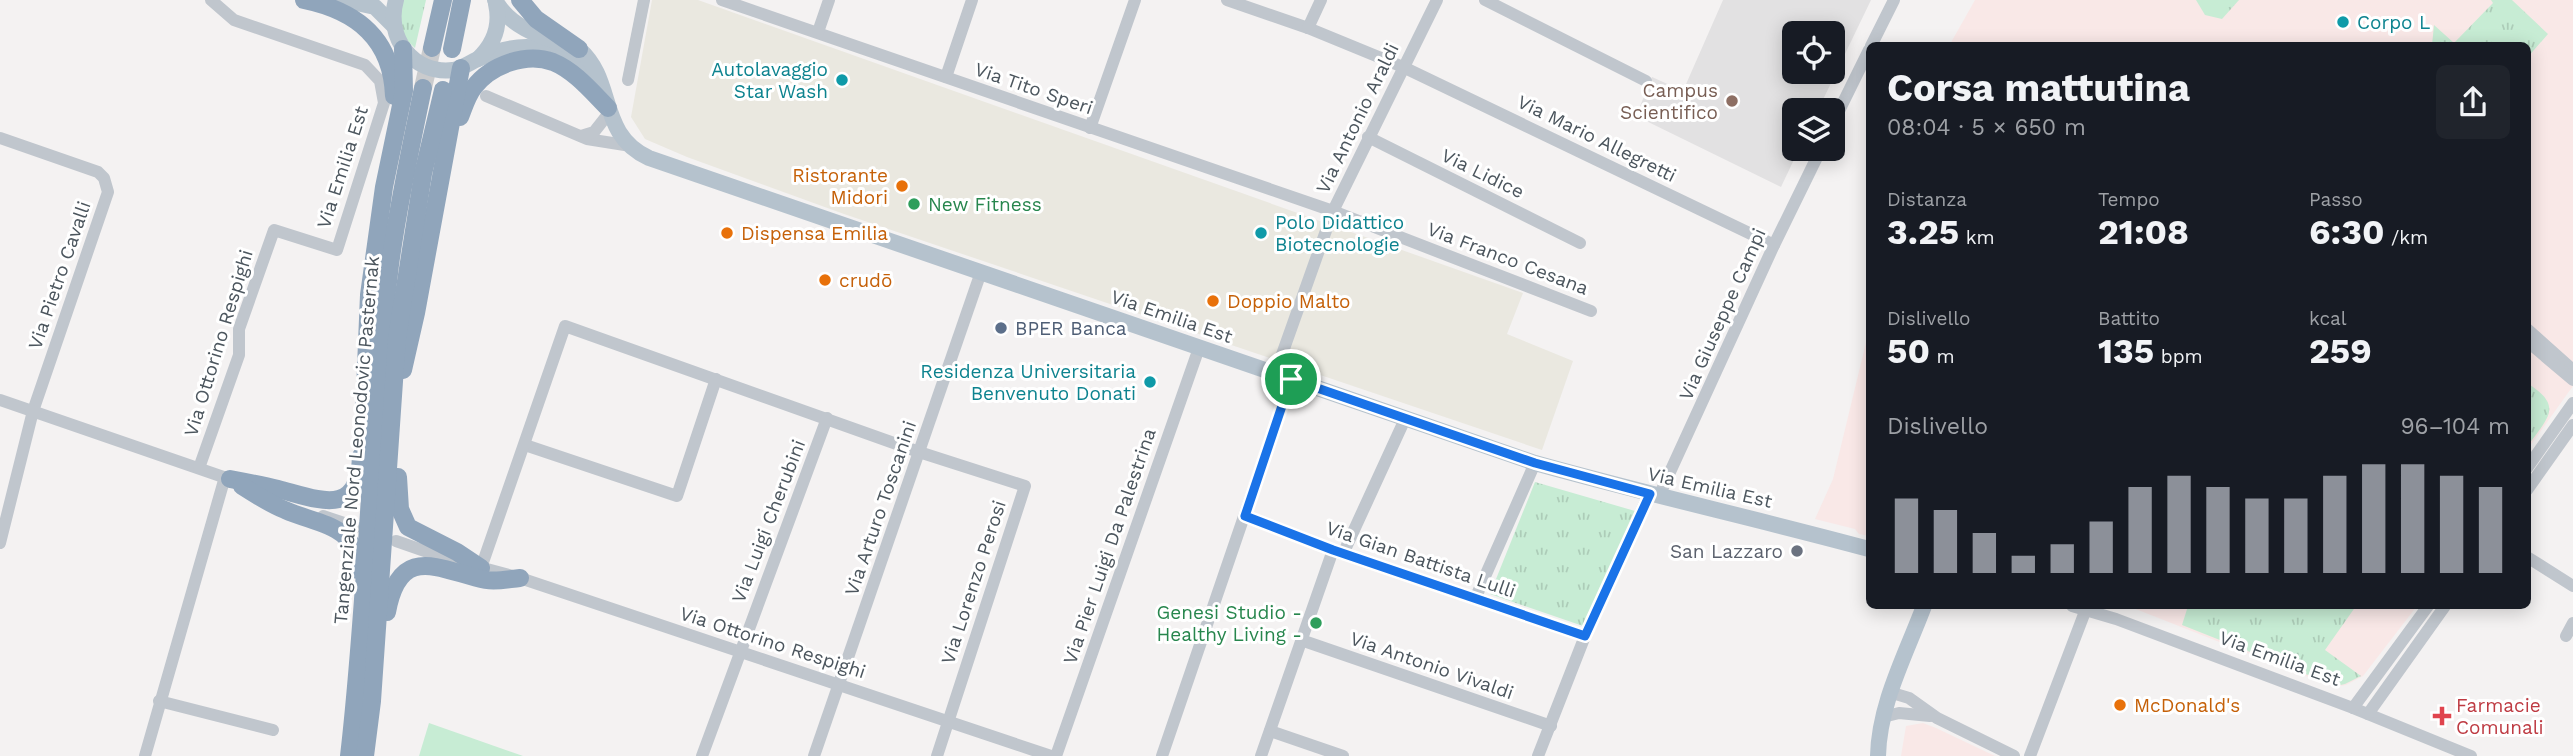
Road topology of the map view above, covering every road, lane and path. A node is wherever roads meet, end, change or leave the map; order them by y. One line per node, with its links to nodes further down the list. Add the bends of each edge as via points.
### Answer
1 (211, 0): 19 (street)
2 (304, 0): 41 (highway, via 351,16 384,52 393,81)
3 (343, 0): 20 (main road, via 375,7)
4 (396, 0): 20 (main road)
5 (443, 0): 24 (highway)
6 (462, 0): 26 (highway)
7 (520, 0): 25 (highway, via 536,19)
8 (645, 0): 33 (street)
9 (722, 0): 22 (street, Via Tito Speri)
10 (829, 0): 22 (street)
11 (972, 0): 32 (street)
12 (1135, 0): 40 (street)
13 (1227, 0): 21 (street, Via Mario Allegretti)
14 (1321, 0): 21 (street)
15 (1437, 0): 30 (street, Via Antonio Araldi)
16 (1485, 0): 34 (street)
17 (1894, 0): 23 (street)
18 (496, 1): 25 (main road, Via Emilia Est, via 518,26); 29 (main road, Via Emilia Est, via 497,30)
19 (223, 5): 48 (street, Via Emilia Est, via 234,20 362,63 376,74 383,88 383,112 337,250)
20 (393, 25): 27 (main road)
21 (1308, 28): 30 (street, Via Mario Allegretti)
22 (818, 32): 32 (street, Via Tito Speri)
23 (1873, 42)
24 (432, 48)
25 (579, 48): 39 (main road, Via Emilia Est, via 594,63)
26 (452, 49)
27 (408, 54): 31 (main road, via 427,67); 41 (highway)
28 (1866, 56): 38 (street)
29 (478, 59): 31 (main road, Via Emilia Est); 39 (main road, Via Emilia Est, via 525,46 555,52 581,68)
30 (1403, 66): 43 (street, Via Antonio Araldi); 50 (street, Via Mario Allegretti)
31 (457, 69): 51 (highway)
32 (946, 77): 40 (street, Via Tito Speri)
33 (628, 80)
34 (1646, 81)
35 (423, 88): 63 (highway, Tangenziale Nord Leonodovic Pasternak, via 390,263)
36 (443, 90): 63 (highway, Tangenziale Nord Leonodovic Pasternak, via 423,174)
37 (486, 96): 42 (street, Via Emilia Est)
38 (1845, 99)
39 (608, 110): 42 (street, via 594,132); 45 (main road, Via Emilia Est); 51 (highway, via 573,74 553,62 513,62 485,76 474,87 457,124)
40 (1090, 128): 47 (street, Via Tito Speri)
41 (394, 135): 52 (highway)
42 (579, 136): 45 (street, Via Emilia Est)
43 (1368, 137): 47 (street, Via Antonio Araldi); 49 (street, Via Lidice)
44 (0, 138): 65 (street, Via Pietro Cavalli, via 98,172 108,191)
45 (631, 146): 53 (main road, Via Emilia Est, via 649,158)
46 (1815, 161): 50 (street, Via Giuseppe Campi)
47 (1334, 211): 54 (street, Via Franco Cesana); 59 (street, Via Antonio Araldi)
48 (274, 230): 73 (street, Via Ottorino Respighi, via 239,329 239,355)
49 (1580, 243)
50 (1774, 245): 76 (street, Via Giuseppe Campi)
51 (427, 246): 63 (highway, via 410,342)
52 (375, 255): 63 (highway, via 372,320); 74 (highway, via 358,484 343,497 327,501)
53 (981, 272): 57 (main road, Via Emilia Est); 70 (street, Via Arturo Toscanini)
54 (1591, 311)
55 (2531, 333): 58 (street)
56 (2531, 344): 61 (street)
57 (1199, 348): 59 (main road, Via Emilia Est); 119 (street, Via Pier Luigi Da Palestrina)
58 (2573, 370)
59 (1283, 376): 67 (main road, Via Emilia Est); 77 (street, Via Antonio Araldi)
60 (716, 379): 66 (street); 69 (street, via 677,496); 69 (street, via 565,326)
61 (2573, 380)
62 (0, 400): 65 (street, Via Ottorino Respighi)
63 (385, 400): 84 (highway, via 398,446 398,500 408,527); 99 (highway, Tangenziale Nord Leonodovic Pasternak); 103 (highway, Tangenziale Nord Leonodovic Pasternak)
64 (2573, 403): 71 (street)
65 (33, 411): 73 (street, Via Ottorino Respighi); 80 (street, Via Pietro Cavalli)
66 (827, 418): 70 (street); 98 (street, Via Luigi Cherubini)
67 (1405, 419): 72 (main road, Via Emilia Est); 82 (street)
68 (2573, 425): 75 (street)
69 (525, 445): 84 (street)
70 (919, 452): 100 (street, Via Arturo Toscanini); 108 (street, Via Lorenzo Perosi, via 1025,486)
71 (2531, 462)
72 (1535, 463): 76 (main road, Via Emilia Est); 87 (street)
73 (199, 468): 74 (street, Via Ottorino Respighi)
74 (227, 478): 78 (street, Via Ottorino Respighi); 99 (highway, via 271,504 337,529 351,541 357,557); 102 (street)
75 (2531, 484)
76 (1654, 495): 81 (main road, Via Emilia Est); 95 (street, Via Giuseppe Campi)
77 (1245, 516): 82 (street, Via Gian Battista Lulli); 120 (street, Via Antonio Araldi)
78 (356, 527)
79 (396, 541): 84 (street, Via Ottorino Respighi)
80 (0, 543)
81 (1866, 548)
82 (1338, 552): 87 (street, Via Gian Battista Lulli); 97 (street)
83 (2531, 560): 86 (street)
84 (481, 568): 85 (street, Via Ottorino Respighi)
85 (520, 578): 98 (street, Via Ottorino Respighi); 103 (highway, via 489,580 423,565 404,574 391,592)
86 (2573, 586)
87 (1475, 598): 95 (street, Via Gian Battista Lulli)
88 (1923, 609): 101 (main road)
89 (2085, 609): 104 (street, Via Emilia Est); 126 (street)
90 (2426, 609): 104 (street)
91 (2429, 609): 93 (street)
92 (2443, 609): 93 (street)
93 (2437, 617): 105 (street)
94 (2573, 623): 96 (street)
95 (1585, 636): 109 (street, Via Giuseppe Campi)
96 (2566, 636)
97 (1301, 640): 109 (street, Via Antonio Vivaldi); 111 (street)
98 (740, 651): 100 (street, Via Ottorino Respighi); 115 (street, Via Luigi Cherubini)
99 (358, 678): 113 (highway, Tangenziale Nord Leonodovic Pasternak)
100 (839, 684): 108 (street, Via Ottorino Respighi); 116 (street, Via Arturo Toscanini)
101 (1889, 692): 106 (main road); 107 (street, via 1909,698)
102 (159, 701): 110 (street); 112 (street)
103 (372, 701): 114 (highway, Tangenziale Nord Leonodovic Pasternak)
104 (2353, 708): 105 (street, Via Emilia Est)
105 (2368, 714): 127 (street, Via Emilia Est)
106 (1883, 718): 107 (street, via 1899,713); 124 (main road)
107 (1937, 718): 125 (street)
108 (949, 721): 117 (street, Via Lorenzo Perosi); 118 (street, Via Ottorino Respighi)
109 (1551, 726): 123 (street, Via Giuseppe Campi)
110 (273, 730)
111 (1270, 731): 121 (street); 122 (street)
112 (145, 756)
113 (349, 756)
114 (365, 756)
115 (702, 756)
116 (814, 756)
117 (937, 756)
118 (1051, 756)
119 (1056, 756)
120 (1162, 756)
121 (1261, 756)
122 (1343, 756)
123 (1538, 756)
124 (1878, 756)
125 (2014, 756)
126 (2030, 756)
127 (2471, 756)

